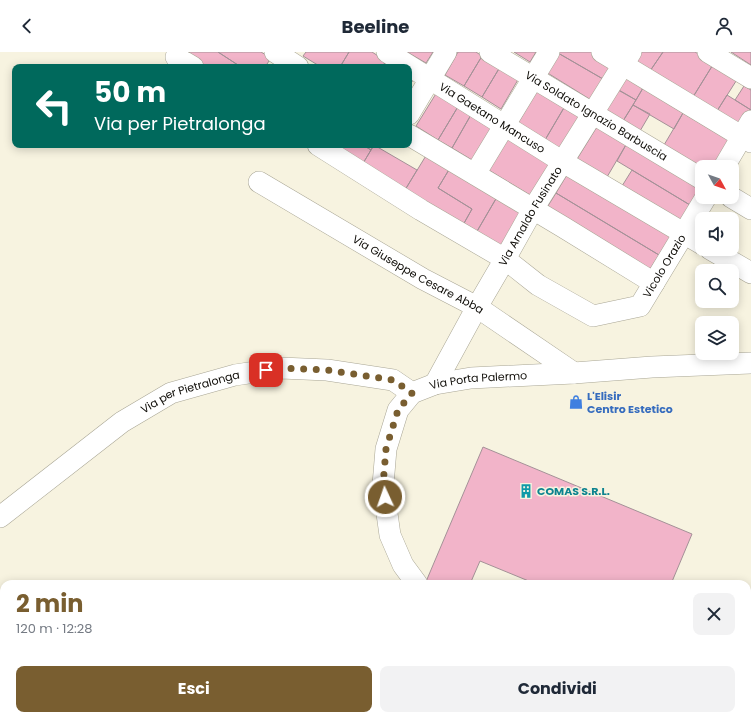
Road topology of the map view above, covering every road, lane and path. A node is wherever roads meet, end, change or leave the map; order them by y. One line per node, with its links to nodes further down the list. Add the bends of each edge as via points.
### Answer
1 (387, 52): 8 (street, Via Gaetano Mancuso)
2 (446, 52): 10 (street)
3 (490, 52): 11 (street, Via Soldato Ignazio Barbuscia)
4 (549, 52): 11 (street)
5 (602, 52): 7 (street)
6 (708, 52): 12 (street)
7 (627, 58): 14 (street, Via Arnaldo Fusinato); 16 (street)
8 (407, 64)
9 (412, 67): 10 (street, Via Gaetano Mancuso)
10 (430, 78): 13 (street); 15 (street, Via Gaetano Mancuso)
11 (534, 78): 14 (street, Via Soldato Ignazio Barbuscia); 15 (street)
12 (751, 78)
13 (412, 109)
14 (593, 112): 20 (street, Via Arnaldo Fusinato); 22 (street, Via Soldato Ignazio Barbuscia)
15 (505, 125): 20 (street, Via Gaetano Mancuso); 21 (street)
16 (748, 133): 19 (street)
17 (412, 137): 21 (street)
18 (323, 148): 31 (street, Vicolo Orazio)
19 (729, 160)
20 (563, 162): 26 (street, Via Arnaldo Fusinato); 28 (street, Via Gaetano Mancuso)
21 (475, 174): 26 (street)
22 (695, 175)
23 (259, 182): 34 (street, Via Giuseppe Cesare Abba, via 423,279)
24 (739, 202): 27 (street)
25 (702, 204): 28 (street, Vicolo Orazio)
26 (533, 209): 31 (street, Via Arnaldo Fusinato); 33 (street)
27 (751, 209)
28 (684, 233): 29 (street, Via Gaetano Mancuso); 33 (street, Vicolo Orazio)
29 (695, 240)
30 (722, 256): 32 (street)
31 (505, 259): 33 (street, Vicolo Orazio, via 538,285 593,316 640,306); 34 (street, Via Arnaldo Fusinato)
32 (751, 273)
33 (654, 283)
34 (476, 307): 36 (street, Via Giuseppe Cesare Abba); 37 (street, Via Arnaldo Fusinato)
35 (751, 362): 36 (street, Via Porta Palermo)
36 (574, 373): 37 (street, Via Porta Palermo, via 471,378)
37 (435, 384): 38 (street, Via Porta Palermo)
38 (412, 393): 39 (street, Via per Pietralonga, via 393,380 327,370 281,368 235,375 171,393 122,422); 40 (street, Via Porta Palermo, via 398,410 386,449 383,485 390,535 402,565)
39 (0, 517)
40 (414, 580)

